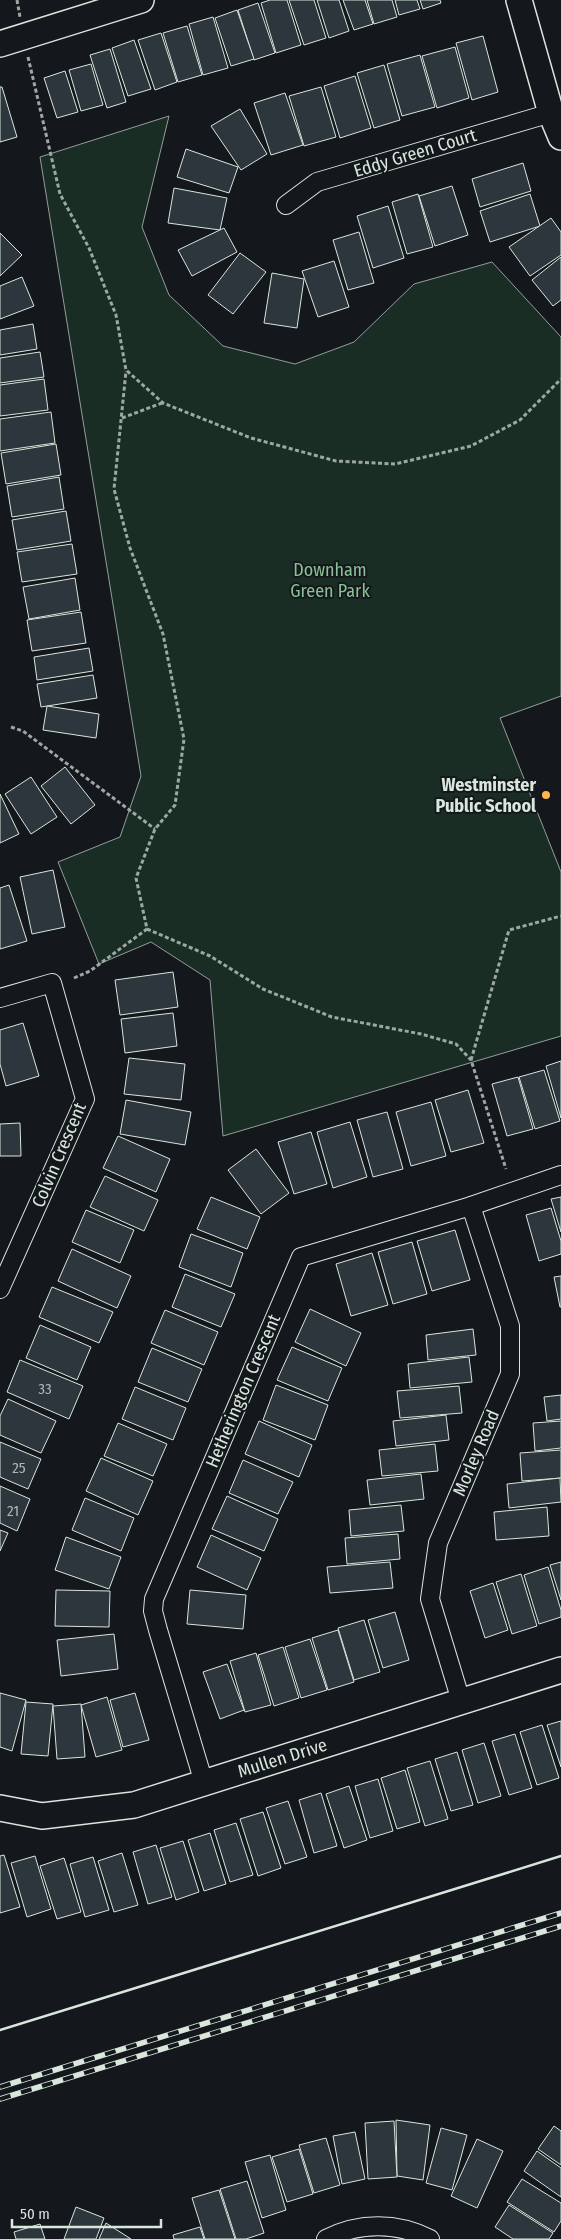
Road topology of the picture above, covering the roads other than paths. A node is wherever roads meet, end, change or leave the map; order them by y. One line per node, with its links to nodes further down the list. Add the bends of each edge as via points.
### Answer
1 (141, 0): 3 (street)
2 (519, 0): 4 (street)
3 (12, 40)
4 (551, 112): 5 (street); 6 (street, Eddy Green Court, via 317,182)
5 (561, 137)
6 (286, 205)
7 (0, 998): 10 (street, Colvin Crescent, via 52,983 85,1099)
8 (561, 1175): 9 (street, Hetherington Crescent)
9 (471, 1206): 12 (street, Morley Road, via 510,1326 510,1374 438,1544 430,1599); 13 (street, Hetherington Crescent, via 301,1257 154,1599 158,1630)
10 (0, 1290)
11 (561, 1670): 12 (street, Mullen Drive)
12 (461, 1701): 13 (street, Mullen Drive)
13 (204, 1783): 14 (street, Mullen Drive, via 134,1806 42,1816)
14 (0, 1808)
15 (326, 2239): 16 (street, via 338,2232 363,2227 392,2226)
16 (430, 2239)

